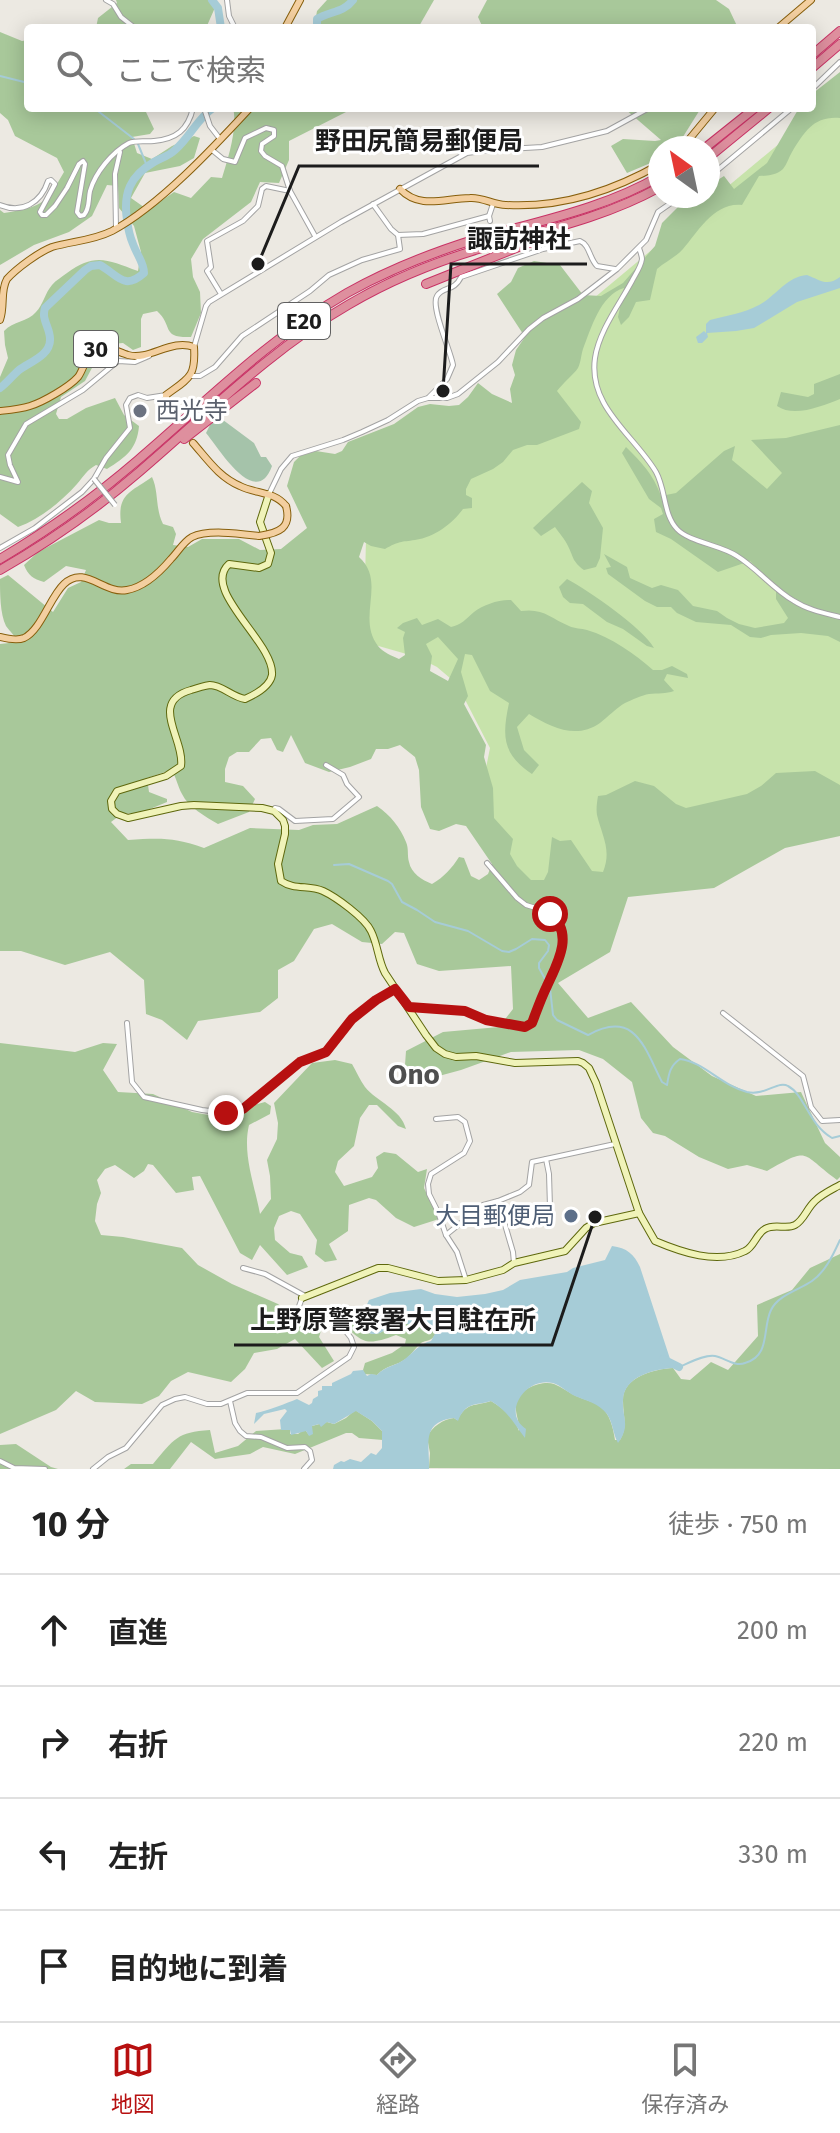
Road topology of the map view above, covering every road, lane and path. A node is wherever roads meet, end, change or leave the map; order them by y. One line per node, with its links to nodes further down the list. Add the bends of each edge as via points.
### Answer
1 (106, 0): 5 (street)
2 (227, 0): 6 (street)
3 (300, 0): 7 (main road)
4 (811, 0): 8 (main road)
5 (130, 24)
6 (233, 24)
7 (287, 24)
8 (783, 24)
9 (840, 31): 11 (highway)
10 (840, 44): 13 (highway)
11 (816, 52)
12 (840, 62): 14 (street)
13 (816, 65)
14 (816, 85)
15 (192, 112): 27 (street, via 174,135)
16 (206, 112): 25 (street)
17 (245, 112): 25 (main road)
18 (642, 112): 32 (street, via 607,131 542,147 467,153)
19 (712, 112): 23 (main road)
20 (750, 112): 24 (highway)
21 (765, 112): 28 (highway)
22 (785, 112): 29 (street)
23 (692, 136)
24 (720, 136)
25 (220, 139): 26 (main road)
26 (211, 148): 33 (street, via 234,162 245,138 272,128 275,135 260,148 282,166); 40 (main road)
27 (121, 149): 37 (street, via 95,178 84,215 77,212 83,161 46,215 40,210 54,189 51,180 29,205); 40 (street, via 115,174)
28 (720, 149)
29 (720, 168)
30 (648, 170): 36 (main road, via 573,200)
31 (648, 182): 63 (highway, E20, via 578,212 424,257 345,295 259,355 106,487)
32 (400, 189): 35 (street); 36 (main road, via 426,202 472,197)
33 (290, 191): 42 (street); 46 (street, via 266,186 258,206 243,221 208,239 207,271)
34 (648, 193): 39 (highway, E20)
35 (373, 204): 41 (street); 42 (street)
36 (493, 204): 41 (street, via 489,219)
37 (0, 205)
38 (664, 208): 43 (street)
39 (607, 212): 45 (highway); 59 (highway, E20, via 453,257 350,303 278,352)
40 (119, 227): 47 (main road, via 46,250 19,269 2,286)
41 (398, 235): 50 (street, via 400,249 329,275 242,336 215,367)
42 (316, 237): 46 (street)
43 (639, 248): 44 (street); 65 (street, via 640,267 595,360 606,408 654,470 677,529 736,555 794,601)
44 (617, 269): 53 (street, via 529,329 458,394); 53 (street, via 597,266 580,241 461,277 436,296 453,365)
45 (426, 284)
46 (222, 295): 48 (street, via 207,304)
47 (0, 320)
48 (194, 347): 49 (main road, 30); 50 (main road)
49 (157, 350): 54 (main road, 30, via 132,356 95,349 67,386 34,405); 57 (street, via 138,362 118,361 83,390 29,420 8,455 18,482)
50 (190, 376): 52 (main road)
51 (256, 383): 59 (highway)
52 (166, 395): 55 (main road); 58 (street, via 130,398 130,428)
53 (428, 398): 60 (street, via 353,436 292,456)
54 (0, 411)
55 (174, 417)
56 (193, 443): 60 (main road, via 228,480)
57 (0, 477)
58 (94, 479): 61 (street, bridge); 62 (street, via 60,510)
59 (112, 494): 64 (highway, E20)
60 (269, 494): 66 (main road, bridge, via 286,506 288,518 276,532 192,537 154,576 125,591 73,578 30,634); 68 (main road, via 260,522 271,553 268,564 229,564 221,580 264,650 272,673 267,685 245,699 210,685 177,696 170,719 181,766 117,791 111,801 112,809 128,818 194,805)
61 (115, 505)
62 (0, 548)
63 (0, 559)
64 (0, 570)
65 (840, 617)
66 (0, 637)
67 (326, 765): 68 (street, via 343,775 359,797 333,819 295,821)
68 (274, 811): 70 (main road, via 285,826 278,864 281,881 326,892 364,921)
69 (487, 863): 71 (street, via 526,905 555,917 563,934 559,963 532,1023 521,1027 465,1011)
70 (395, 989): 71 (main road); 73 (street, via 352,1019 326,1052 300,1062 243,1109 226,1113 144,1097 132,1082)
71 (409, 1007): 76 (main road, via 445,1054 515,1063 583,1063 592,1074)
72 (723, 1013): 75 (street, via 803,1076 811,1107 822,1121)
73 (127, 1023)
74 (436, 1119): 82 (street, via 458,1117 465,1122 470,1141 464,1153 431,1174 428,1184)
75 (840, 1120)
76 (615, 1144): 77 (street); 81 (main road)
77 (546, 1159): 79 (street, via 532,1162 529,1185); 80 (street)
78 (840, 1185): 81 (main road, via 814,1202 794,1226 766,1228 742,1253 697,1255 655,1241)
79 (498, 1201): 82 (street, via 483,1205); 83 (street)
80 (550, 1207)
81 (639, 1213): 83 (main road, via 594,1223 565,1251)
82 (446, 1235): 85 (street)
83 (514, 1263): 85 (main road)
84 (243, 1268): 86 (street, via 265,1274)
85 (466, 1280): 86 (main road, via 438,1281 378,1268)
86 (302, 1299): 87 (street, via 301,1315 344,1329 354,1347 349,1357 297,1393 247,1393)
87 (230, 1401): 90 (street, via 207,1404 185,1397 162,1405 126,1448); 91 (street, via 235,1423 246,1436 310,1451 312,1460)
88 (0, 1461): 89 (street, via 14,1468)
89 (45, 1469)
90 (93, 1469)
91 (304, 1469)

